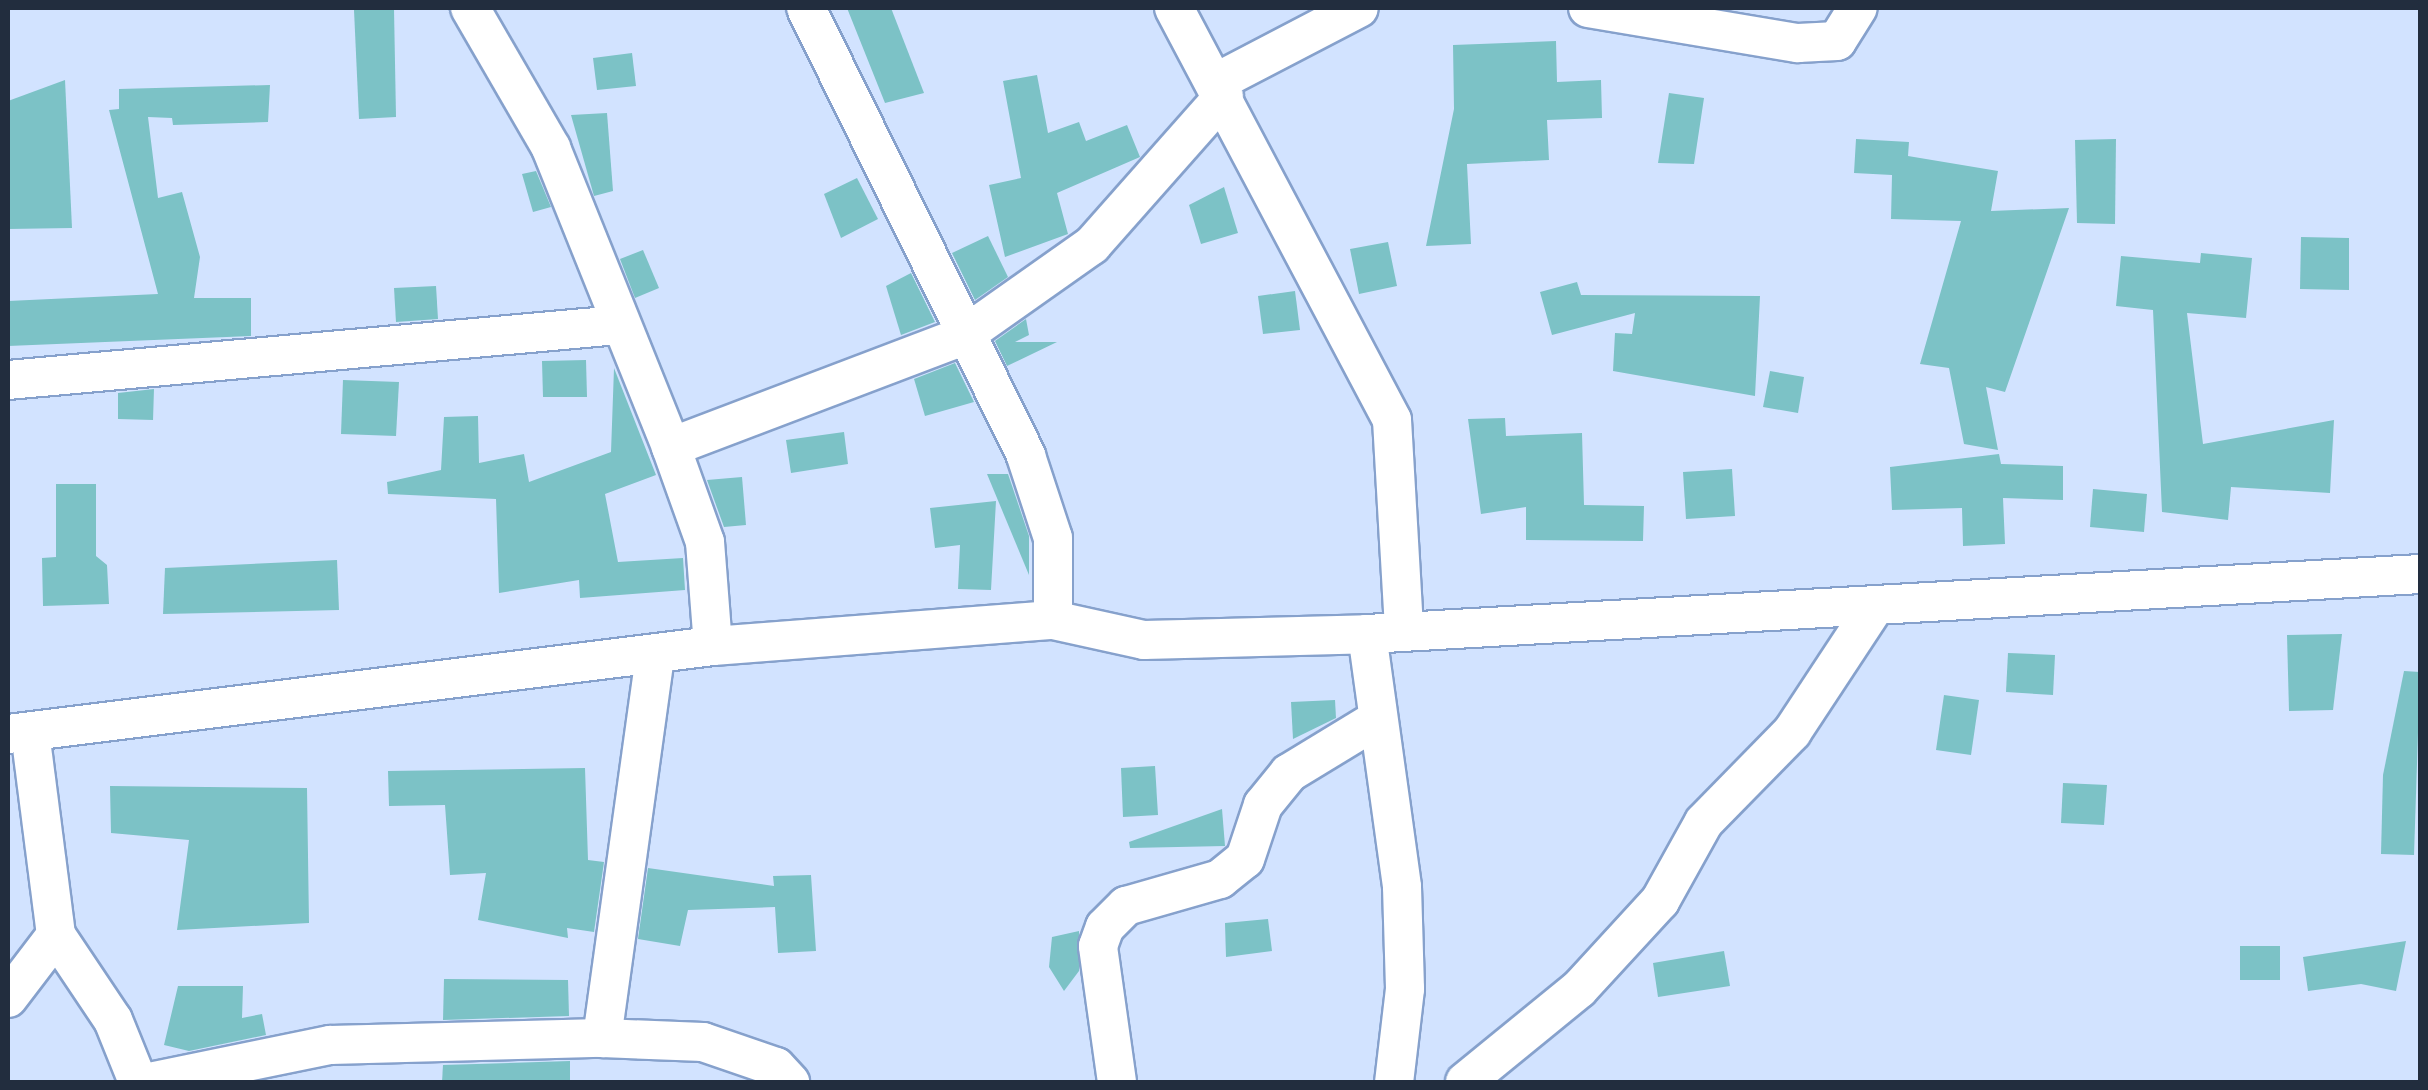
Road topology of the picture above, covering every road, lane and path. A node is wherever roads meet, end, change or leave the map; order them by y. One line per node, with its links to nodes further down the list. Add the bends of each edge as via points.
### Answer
1 (470, 8): 8 (street, via 551,148)
2 (806, 8): 9 (street)
3 (1174, 8): 7 (street)
4 (1359, 8): 7 (street)
5 (1588, 8): 6 (street, via 1798,44 1838,41)
6 (1858, 8)
7 (1219, 89): 9 (street, via 1092,245); 15 (street, via 1392,420)
8 (618, 325): 10 (street); 11 (street)
9 (963, 336): 11 (street); 14 (street, via 1053,538)
10 (8, 380)
11 (671, 447): 16 (street, via 705,542)
12 (2420, 574): 13 (street)
13 (1873, 609): 15 (street); 28 (street, via 1792,732 1704,822 1660,901 1579,989)
14 (1053, 620): 15 (street, via 1144,640); 16 (street)
15 (1386, 630): 18 (street)
16 (713, 646): 17 (street)
17 (655, 654): 19 (street); 22 (street)
18 (1376, 720): 26 (street, via 1288,773 1263,805 1245,859 1220,879 1126,906 1105,927 1098,946); 27 (street, via 1402,887 1405,989)
19 (19, 733): 20 (street)
20 (56, 935): 21 (street); 23 (street, via 114,1020)
21 (8, 998)
22 (602, 1038): 24 (street, via 330,1046); 25 (street, via 703,1042 776,1067)
23 (138, 1082)
24 (149, 1082)
25 (790, 1082)
26 (1117, 1082)
27 (1394, 1082)
28 (1465, 1082)

